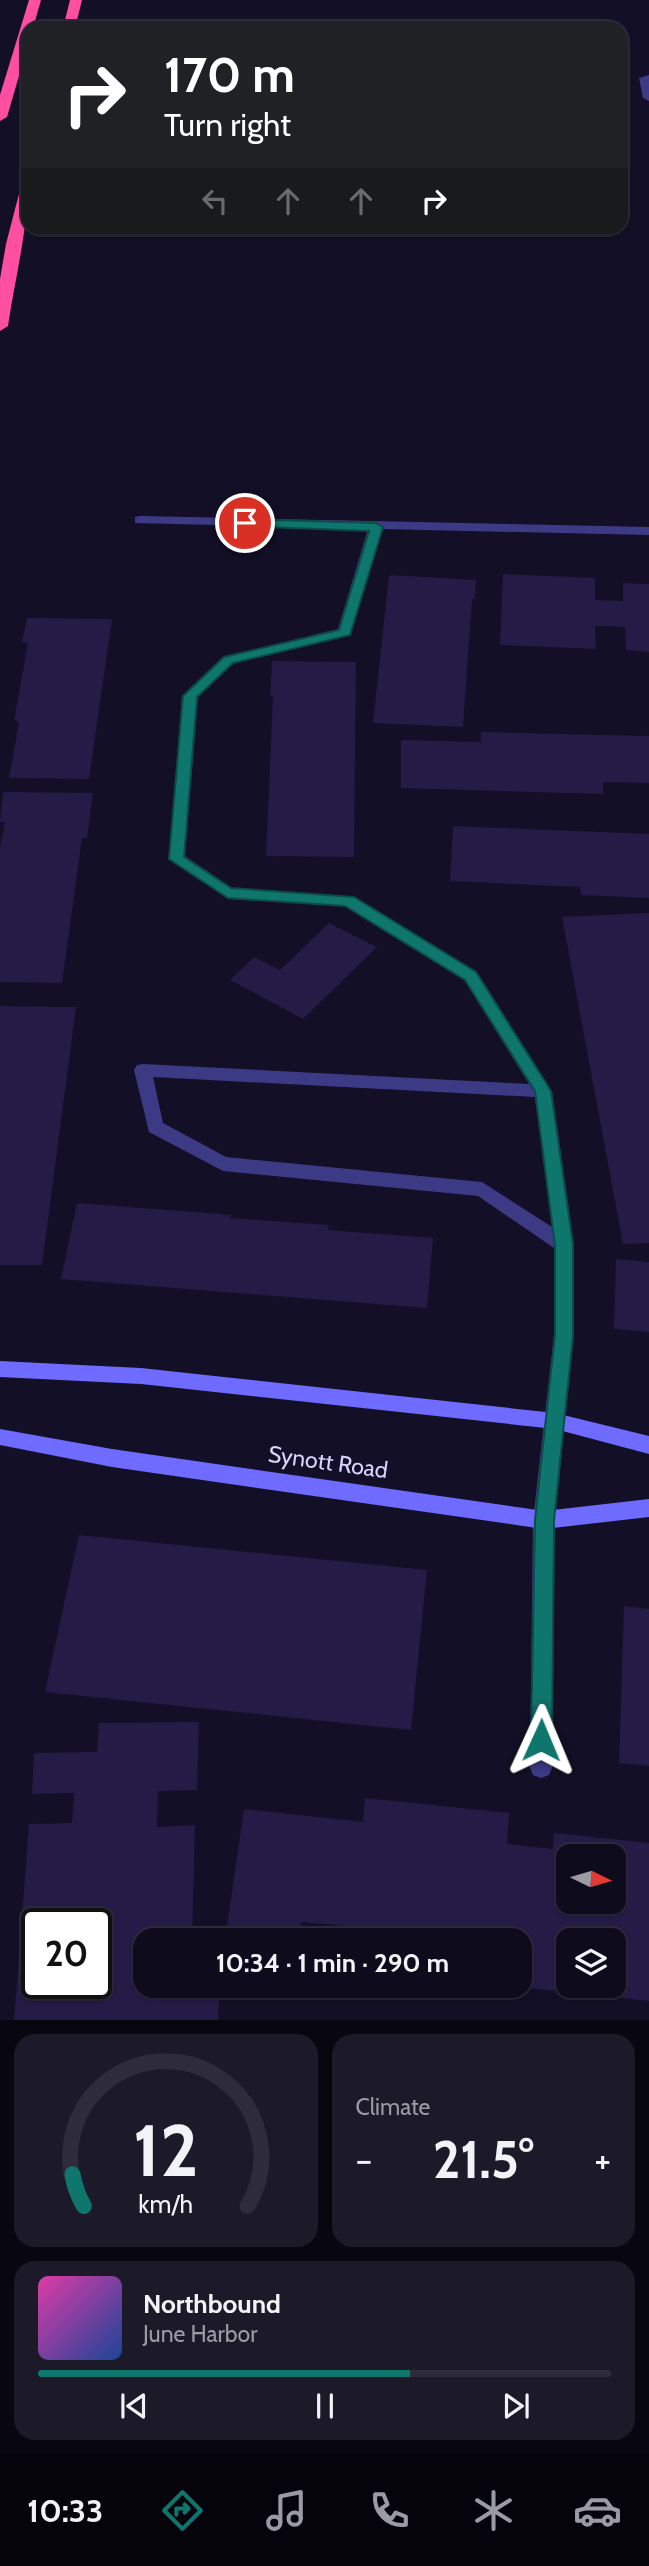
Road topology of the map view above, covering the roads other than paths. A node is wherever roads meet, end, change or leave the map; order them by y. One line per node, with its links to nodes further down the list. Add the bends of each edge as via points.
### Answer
1 (35, 0): 3 (highway)
2 (76, 0): 4 (highway)
3 (29, 21)
4 (71, 21)
5 (21, 47): 8 (highway)
6 (649, 78): 7 (lane, via 644,78)
7 (649, 98)
8 (0, 117)
9 (21, 214): 10 (highway)
10 (0, 326)
11 (140, 520): 12 (lane)
12 (376, 527): 13 (lane); 14 (lane, via 345,632 228,660 190,696 177,859 228,893 349,901 471,976)
13 (649, 531)
14 (543, 1091): 15 (lane); 15 (lane, via 143,1070 155,1127 223,1164 482,1189)
15 (564, 1245): 17 (lane, via 564,1335)
16 (0, 1368): 17 (street, via 141,1376)
17 (555, 1421): 19 (street); 21 (lane)
18 (0, 1437): 21 (street, Synott Road, via 112,1458)
19 (649, 1445)
20 (649, 1508): 21 (street, Synott Road)
21 (544, 1520): 22 (lane)
22 (541, 1768)

